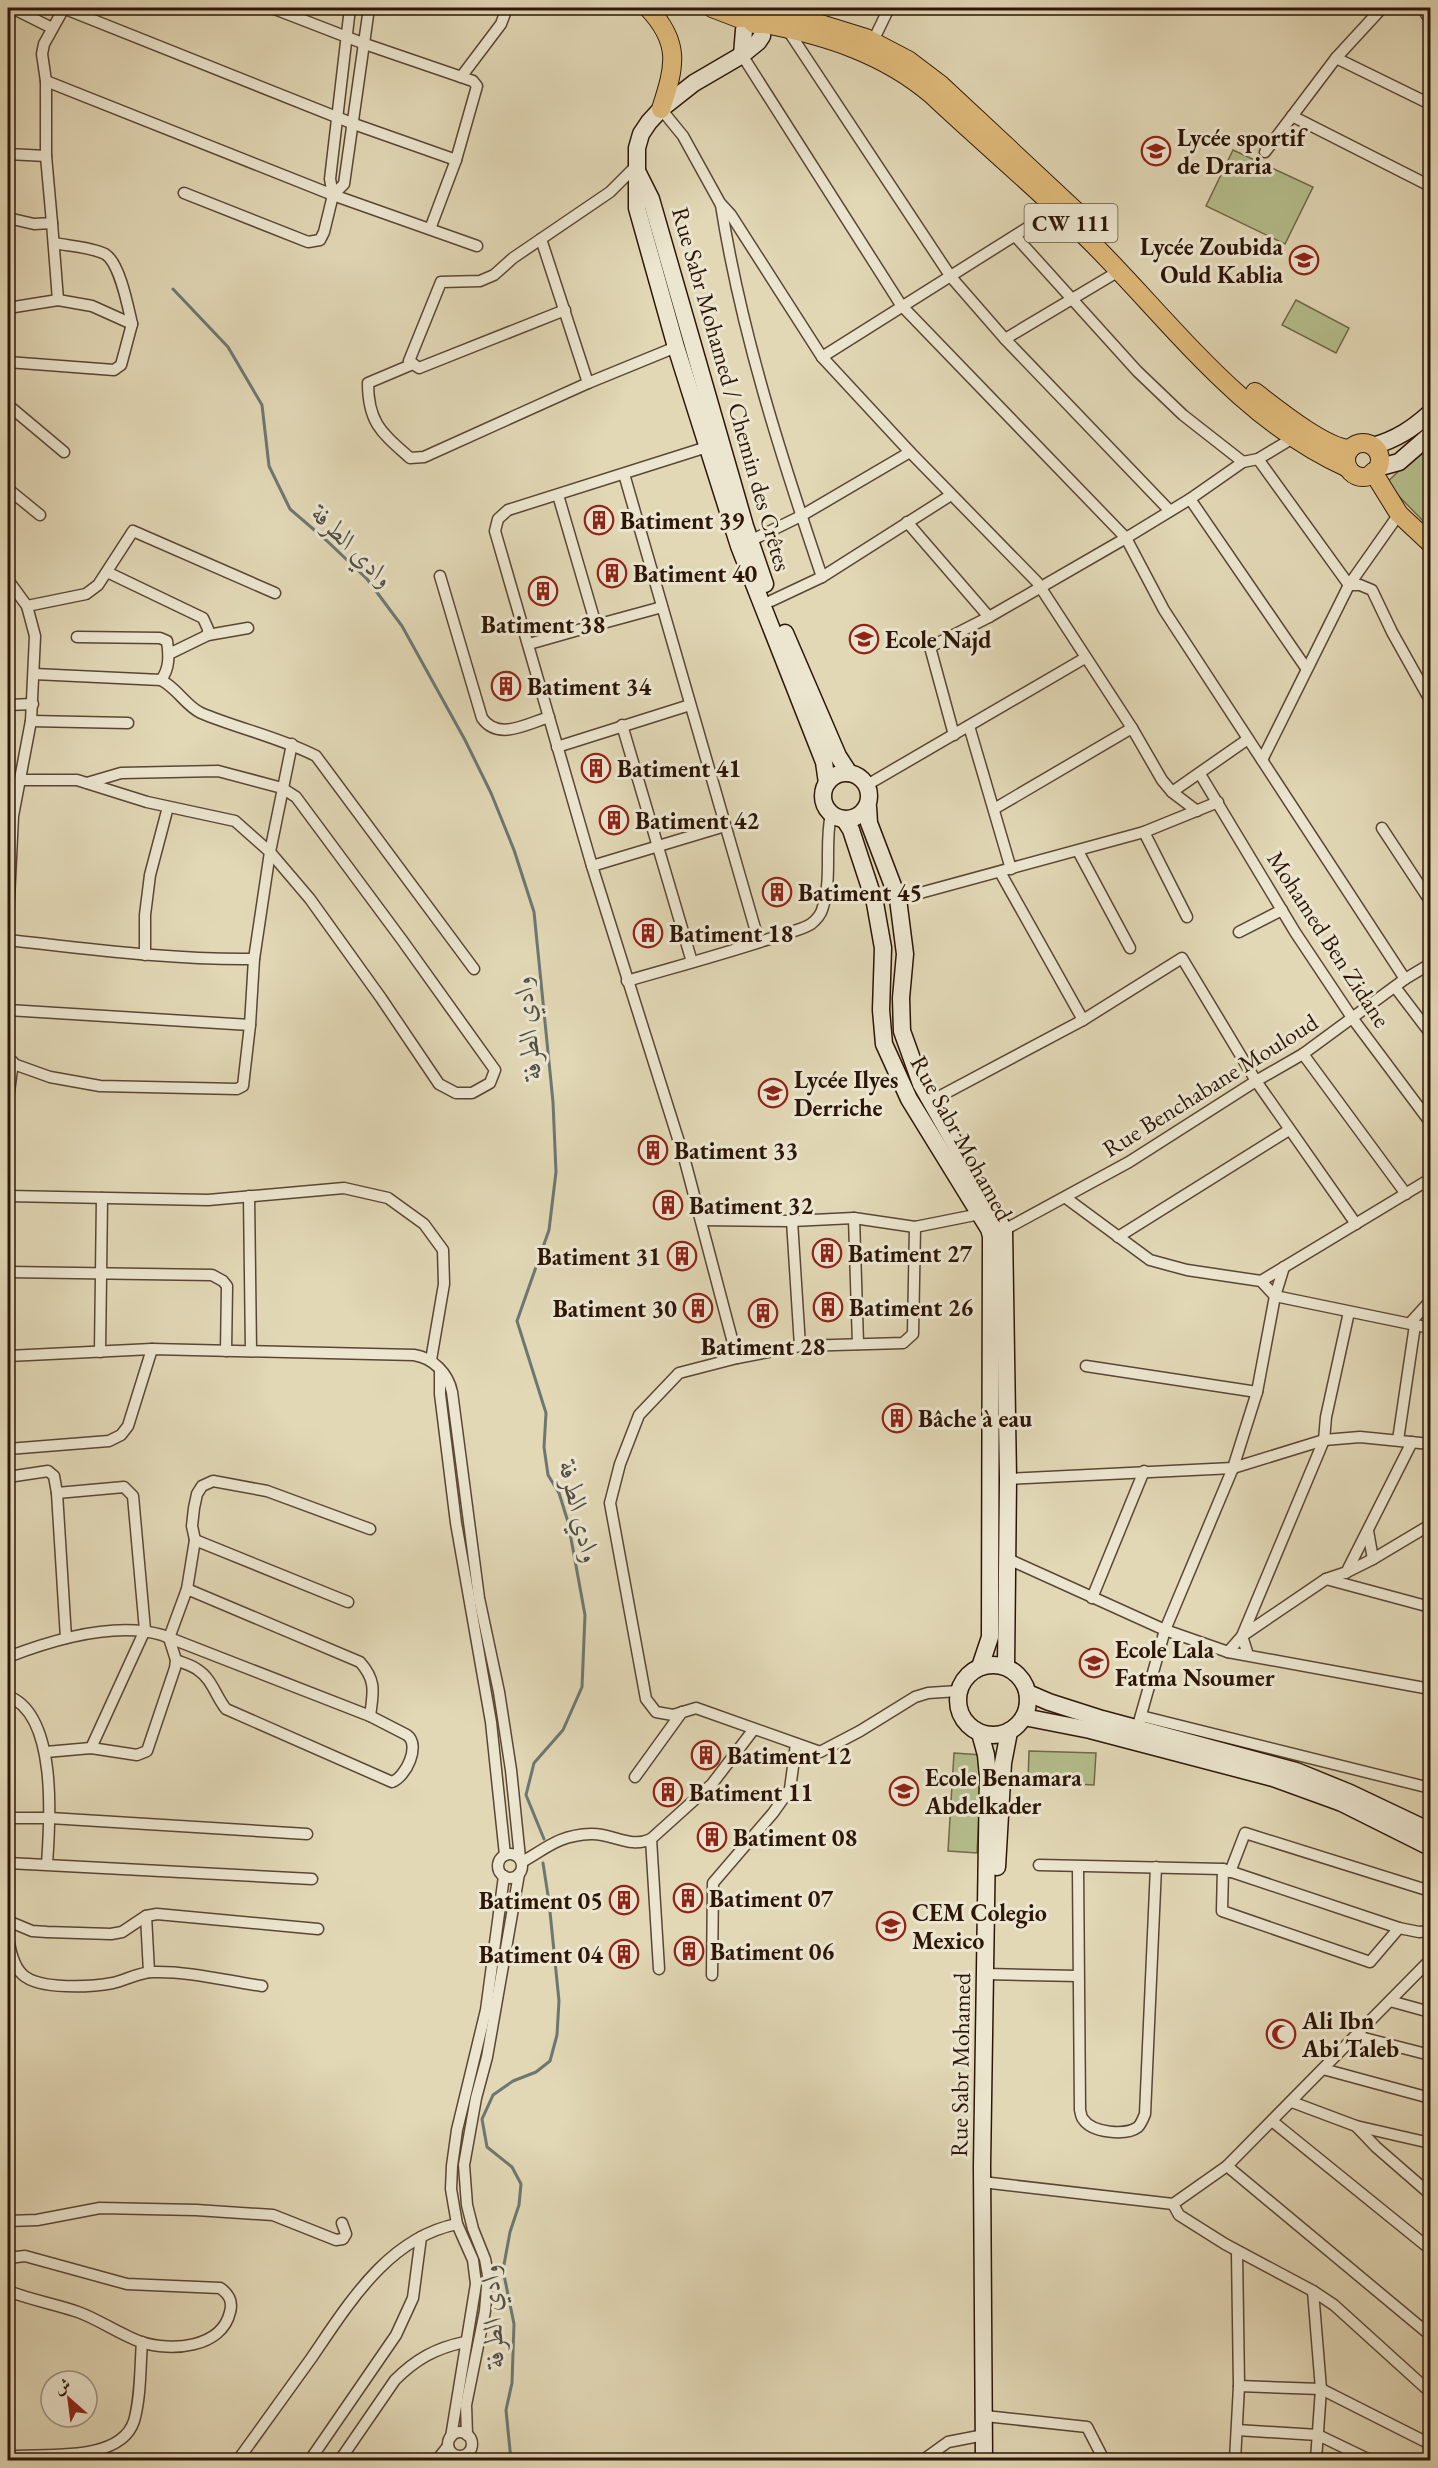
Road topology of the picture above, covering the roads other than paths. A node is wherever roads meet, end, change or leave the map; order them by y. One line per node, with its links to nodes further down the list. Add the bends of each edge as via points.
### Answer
1 (12, 8): 12 (street)
2 (63, 8): 12 (street); 26 (street)
3 (272, 8): 14 (street)
4 (350, 8): 14 (street)
5 (369, 8): 16 (street)
6 (507, 8): 20 (street, via 501,24)
7 (648, 8): 19 (main road, via 669,39)
8 (712, 8): 11 (main road, CW 111, via 738,18)
9 (889, 8): 15 (street)
10 (1382, 8): 18 (street)
11 (759, 16): 13 (main road, CW 111); 15 (main road, CW 111, via 824,23); 17 (main road, via 744,30)
12 (52, 28): 21 (street, via 42,54)
13 (787, 28): 37 (main road, CW 111, via 850,46 906,74); 46 (street)
14 (347, 36): 16 (street); 26 (street)
15 (873, 41): 65 (main road, CW 111, via 896,52 941,85 1037,172 1231,374 1324,441 1339,449)
16 (365, 44): 20 (street); 27 (street)
17 (742, 56): 22 (main road); 49 (street)
18 (1336, 58): 23 (street); 25 (street)
19 (673, 70): 22 (main road); 24 (main road)
20 (461, 77): 31 (street, via 477,86)
21 (46, 81): 30 (street); 35 (street)
22 (694, 83): 24 (main road)
23 (1431, 104)
24 (661, 109): 32 (main road, via 641,134); 36 (street, via 682,136)
25 (1292, 116): 28 (street); 33 (street)
26 (336, 117): 27 (street); 35 (street, via 330,179)
27 (354, 124): 31 (street); 35 (street, via 344,184)
28 (1265, 152)
29 (8, 154): 30 (street)
30 (46, 156): 39 (street)
31 (456, 160): 40 (street)
32 (635, 167): 42 (street, via 610,192); 54 (main road, via 637,208); 82 (main road, Rue Sabr Mohamed / Chemin des Crêtes, via 651,199)
33 (1431, 186)
34 (184, 193): 35 (street, via 308,242 320,240)
35 (333, 195): 40 (street)
36 (720, 203): 55 (street); 79 (street, via 761,387)
37 (1057, 209): 41 (street); 45 (main road, CW 111)
38 (8, 218): 39 (street, via 34,224)
39 (52, 223): 43 (street)
40 (430, 229): 44 (street)
41 (1016, 237): 46 (street); 48 (street)
42 (541, 239): 51 (street); 57 (street, via 494,275 480,281 441,282 409,361)
43 (54, 243): 47 (street); 52 (street, via 111,258)
44 (477, 246)
45 (1119, 271): 48 (street); 62 (main road, CW 111, via 1192,351)
46 (951, 277): 49 (street); 53 (street)
47 (58, 300): 50 (street); 52 (street, via 92,306)
48 (1071, 300): 53 (street); 69 (street, via 1183,416)
49 (901, 305): 55 (street); 81 (street)
50 (8, 308)
51 (565, 310): 57 (street, via 419,368); 58 (street)
52 (132, 324): 56 (street, via 121,365 114,370)
53 (1005, 339): 77 (street)
54 (676, 347): 58 (street); 64 (main road)
55 (822, 357): 67 (street)
56 (8, 362)
57 (413, 364): 58 (street, via 368,383 368,400 379,429 410,458 424,457)
58 (588, 383)
59 (8, 405): 66 (street)
60 (1431, 413): 63 (main road, via 1405,434)
61 (1431, 435): 70 (main road, via 1399,462)
62 (1293, 438): 68 (street); 70 (main road, CW 111, via 1322,456)
63 (1373, 446): 65 (main road, via 1362,443); 70 (main road, via 1379,455)
64 (707, 447): 71 (street); 124 (main road, via 739,546 824,762)
65 (1350, 449): 70 (main road, via 1346,456)
66 (64, 452)
67 (910, 452): 74 (street); 79 (street)
68 (1258, 459): 69 (street); 87 (street)
69 (1243, 462): 75 (street)
70 (1365, 471): 76 (main road)
71 (624, 474): 73 (street); 93 (street)
72 (8, 489): 78 (street)
73 (558, 495): 95 (street); 99 (street, via 508,510 495,525)
74 (951, 495): 80 (street); 89 (street)
75 (1190, 499): 77 (street); 102 (street)
76 (1396, 510): 83 (main road); 87 (street)
77 (1170, 512): 81 (street)
78 (40, 515)
79 (801, 516): 82 (street); 86 (street)
80 (907, 522): 86 (street); 94 (street)
81 (1126, 538): 89 (street); 116 (street, via 1164,610)
82 (750, 541): 91 (main road, Rue Sabr Mohamed / Chemin des Crêtes)
83 (1431, 543)
84 (106, 572): 90 (street, via 133,531); 92 (street, via 86,594); 97 (street, via 203,618)
85 (440, 576): 109 (street, via 487,725 505,730)
86 (822, 577): 91 (street)
87 (1349, 585): 102 (street); 105 (street, via 1372,590)
88 (10, 587): 92 (street)
89 (1041, 587): 94 (street); 101 (street)
90 (275, 593)
91 (771, 601): 120 (main road, Rue Sabr Mohamed / Chemin des Crêtes)
92 (27, 606): 103 (street, via 35,636)
93 (662, 607): 95 (street); 108 (street)
94 (989, 616): 115 (street, via 930,647)
95 (596, 626): 99 (street)
96 (248, 628): 97 (street)
97 (208, 635): 100 (street)
98 (77, 637): 100 (street, via 160,638 167,641)
99 (529, 644): 109 (street)
100 (169, 654): 104 (street, via 167,672)
101 (1085, 658): 113 (street); 114 (street)
102 (1306, 668): 119 (street)
103 (34, 674): 104 (street); 106 (street)
104 (161, 680): 117 (street, via 198,712)
105 (1431, 700)
106 (33, 704): 107 (street); 110 (street)
107 (8, 705)
108 (690, 705): 112 (street); 135 (street)
109 (549, 717): 118 (street)
110 (31, 721): 111 (street); 122 (street)
111 (128, 723)
112 (622, 725): 118 (street); 138 (street)
113 (969, 726): 115 (street); 131 (street)
114 (1132, 728): 127 (street); 131 (street)
115 (954, 735): 125 (street)
116 (1248, 739): 119 (street); 121 (street)
117 (292, 744): 126 (street); 158 (street, via 316,756)
118 (557, 747): 141 (street)
119 (1262, 760): 159 (street)
120 (849, 773): 124 (main road, via 836,775); 125 (main road)
121 (1200, 774): 127 (street); 128 (street, Mohamed Ben Zidane)
122 (20, 780): 123 (street); 133 (street)
123 (87, 783): 126 (street, via 121,773 218,771); 129 (street)
124 (827, 783): 134 (main road, via 823,798)
125 (867, 785): 130 (main road)
126 (282, 788): 140 (street); 140 (street, via 296,797 489,1061 495,1070 490,1083 472,1093 456,1094 439,1084 310,899)
127 (1172, 792): 132 (street)
128 (1218, 802): 132 (street); 147 (street, Mohamed Ben Zidane)
129 (168, 807): 140 (street, via 235,821); 154 (street, via 150,875)
130 (868, 807): 134 (main road, via 857,816); 145 (main road, via 869,823)
131 (994, 809): 142 (street)
132 (1197, 811): 137 (street)
133 (10, 816): 144 (street)
134 (837, 817): 152 (street, via 826,841 829,873 822,911 809,925); 180 (main road, Rue Sabr Mohamed, via 851,830 875,903 883,948 880,1010 884,1044 909,1100)
135 (725, 826): 138 (street); 152 (street)
136 (1382, 828): 146 (street)
137 (1144, 832): 139 (street); 148 (street)
138 (658, 846): 141 (street); 156 (street)
139 (1078, 851): 142 (street); 153 (street)
140 (270, 852): 155 (street)
141 (592, 866): 160 (street)
142 (1011, 869): 143 (street)
143 (999, 872): 145 (street); 164 (street)
144 (9, 888): 149 (street)
145 (898, 898): 171 (main road, via 905,954 902,1031)
146 (1431, 901)
147 (1282, 910): 150 (street); 163 (street, Mohamed Ben Zidane)
148 (1187, 917)
149 (8, 920)
150 (1239, 932)
151 (8, 940): 154 (street)
152 (759, 942): 156 (street)
153 (1130, 948)
154 (146, 955): 155 (street)
155 (254, 958): 165 (street)
156 (692, 962): 160 (street)
157 (1431, 964): 159 (street, Rue Benchabane Mouloud)
158 (474, 969)
159 (1405, 980): 161 (street, Rue Benchabane Mouloud)
160 (627, 981): 182 (street)
161 (1395, 987): 163 (street, Rue Benchabane Mouloud); 166 (street)
162 (8, 1010): 165 (street)
163 (1353, 1019): 167 (street, Rue Benchabane Mouloud); 172 (street, Mohamed Ben Zidane)
164 (1083, 1020): 169 (street, via 1182,958); 171 (street)
165 (250, 1025): 168 (street, via 245,1079 237,1089 100,1086 50,1077)
166 (1431, 1034)
167 (1303, 1054): 169 (street, Rue Benchabane Mouloud); 175 (street)
168 (10, 1062): 170 (street)
169 (1256, 1081): 173 (street); 179 (street, Rue Benchabane Mouloud)
170 (8, 1099)
171 (931, 1101): 186 (main road)
172 (1431, 1122)
173 (1289, 1130): 184 (street); 187 (street)
174 (1431, 1179): 175 (street)
175 (1406, 1194): 184 (street)
176 (8, 1196): 178 (street)
177 (249, 1196): 178 (street, via 208,1200); 201 (street); 205 (street, via 344,1188 388,1198 424,1224 443,1250 444,1284)
178 (102, 1198): 190 (street)
179 (1066, 1198): 186 (street, Rue Benchabane Mouloud); 187 (street)
180 (980, 1214): 185 (street); 241 (main road, Rue Sabr Mohamed, via 991,1236 990,1637)
181 (854, 1218): 183 (street); 185 (street); 197 (street)
182 (701, 1220): 183 (street); 204 (street)
183 (792, 1221): 198 (street)
184 (1356, 1224): 188 (street)
185 (915, 1227): 197 (street, via 913,1334 903,1343)
186 (1004, 1230): 217 (main road)
187 (1118, 1237): 191 (street, via 1150,1260)
188 (1284, 1267): 191 (street); 192 (street)
189 (8, 1272): 190 (street)
190 (101, 1274): 200 (street, via 212,1275 223,1281 227,1286); 202 (street)
191 (1261, 1281): 192 (street)
192 (1275, 1296): 194 (street); 208 (street)
193 (1431, 1301): 195 (street)
194 (1349, 1312): 195 (street); 209 (street)
195 (1413, 1324): 196 (street); 210 (street)
196 (1431, 1328)
197 (858, 1344): 198 (street)
198 (800, 1346): 204 (street)
199 (152, 1349): 200 (street); 202 (street); 213 (street, via 129,1426 121,1435 109,1442)
200 (226, 1351): 201 (street)
201 (251, 1351): 205 (street, via 414,1355)
202 (100, 1352): 203 (street)
203 (8, 1356)
204 (737, 1358): 246 (street, via 679,1373 639,1415 610,1503 646,1699 656,1712)
205 (431, 1360): 207 (street)
206 (1086, 1366): 208 (street)
207 (440, 1370): 264 (street, via 456,1523 490,1722); 265 (street, via 452,1392 479,1598 499,1692)
208 (1257, 1392): 214 (street)
209 (1324, 1440): 210 (street); 214 (street); 233 (street)
210 (1398, 1440): 211 (street)
211 (1412, 1442): 212 (street); 221 (street)
212 (1431, 1444)
213 (8, 1449)
214 (1233, 1468): 215 (street); 232 (street)
215 (1144, 1471): 217 (street); 228 (street)
216 (8, 1476): 218 (street, via 48,1471 54,1476)
217 (1008, 1479): 223 (main road)
218 (57, 1493): 231 (street, via 124,1487 131,1491); 234 (street)
219 (1431, 1525): 224 (street)
220 (370, 1529): 222 (street, via 267,1491 213,1481 202,1486 197,1494 192,1526)
221 (1368, 1531): 224 (street); 225 (street)
222 (195, 1540): 227 (street); 229 (street)
223 (1008, 1559): 228 (street); 240 (main road)
224 (1373, 1559): 225 (street)
225 (1347, 1572): 226 (street)
226 (1331, 1581): 230 (street); 233 (street)
227 (187, 1590): 235 (street); 247 (street, via 360,1662 373,1682)
228 (1092, 1599): 232 (street)
229 (348, 1602)
230 (1431, 1607)
231 (145, 1630): 234 (street); 235 (street); 254 (street)
232 (1164, 1630): 236 (street); 249 (street)
233 (1242, 1636): 236 (street); 237 (street)
234 (66, 1638): 238 (street)
235 (169, 1638): 239 (street); 247 (street)
236 (1228, 1652): 237 (street)
237 (1248, 1655): 242 (street)
238 (8, 1657)
239 (176, 1660): 247 (street, via 199,1670 226,1709 392,1782 404,1773 414,1745 412,1739); 254 (street, via 147,1751 137,1755)
240 (1006, 1666): 241 (main road); 244 (main road, via 1023,1680)
241 (980, 1667): 243 (main road, via 970,1672)
242 (1431, 1689)
243 (958, 1691): 252 (main road, via 960,1714 967,1725); 253 (street, via 915,1697 820,1752)
244 (1028, 1693): 248 (main road); 249 (main road, via 1049,1702)
245 (8, 1696): 255 (street, via 26,1712)
246 (682, 1712): 250 (street, via 696,1708); 256 (street)
247 (370, 1716)
248 (1024, 1717): 251 (main road); 263 (main road, via 1090,1730 1273,1778 1342,1803)
249 (1139, 1722): 257 (street); 260 (main road, via 1296,1771)
250 (754, 1729): 253 (street); 262 (street, via 712,1785)
251 (1009, 1732): 252 (main road); 285 (main road, via 1003,1762 992,1960)
252 (980, 1733): 285 (main road, Rue Sabr Mohamed, via 988,1776)
253 (796, 1744): 286 (street, via 790,1789 713,1883)
254 (91, 1748): 255 (street)
255 (46, 1752): 259 (street)
256 (635, 1777)
257 (1431, 1788)
258 (8, 1818): 259 (street)
259 (51, 1818): 261 (street); 267 (street)
260 (1431, 1832)
261 (307, 1834)
262 (651, 1839): 265 (street, via 640,1845 594,1833 561,1838); 283 (street)
263 (1431, 1846)
264 (505, 1855): 265 (street, via 513,1854); 273 (street, via 499,1863)
265 (521, 1860): 272 (street)
266 (8, 1863): 267 (street)
267 (47, 1864): 274 (street)
268 (1039, 1865): 269 (street)
269 (1078, 1867): 270 (street); 287 (street)
270 (1156, 1867): 271 (street); 287 (street, via 1145,2114 1140,2125 1130,2131 1092,2127 1083,2120)
271 (1227, 1870): 275 (street, via 1245,1833); 278 (street); 278 (street, via 1222,1911 1370,1962)
272 (519, 1874): 273 (street, via 512,1878); 320 (street, via 464,2165 466,2205 488,2276 466,2405)
273 (504, 1876): 305 (street, via 486,2010 456,2130 451,2189)
274 (312, 1879)
275 (1431, 1891)
276 (146, 1916): 277 (street, via 122,1932 111,1934 40,1932); 279 (street); 284 (street)
277 (8, 1921)
278 (1399, 1928): 280 (street)
279 (318, 1929)
280 (1431, 1930)
281 (8, 1937): 284 (street, via 18,1969 42,1983 102,1984)
282 (1431, 1960): 289 (street)
283 (659, 1969)
284 (149, 1972): 288 (street)
285 (986, 1974): 287 (street); 300 (main road, Rue Sabr Mohamed)
286 (712, 1975)
287 (1078, 1976)
288 (262, 1986)
289 (1390, 2001): 290 (street); 291 (street)
290 (1431, 2012)
291 (1356, 2036): 292 (street); 293 (street)
292 (1431, 2055)
293 (1323, 2069): 294 (street); 295 (street)
294 (1431, 2098)
295 (1292, 2103): 296 (street); 297 (street)
296 (1272, 2121): 299 (street); 307 (street)
297 (1356, 2126): 298 (street); 301 (street)
298 (1431, 2143)
299 (1227, 2166): 302 (street); 312 (street)
300 (982, 2182): 302 (street); 318 (main road)
301 (1431, 2194)
302 (1173, 2204): 308 (street, via 1179,2215)
303 (8, 2222): 304 (street, via 100,2208 196,2210 273,2215 336,2240 346,2234)
304 (342, 2223)
305 (458, 2224): 306 (street); 314 (street, via 476,2276)
306 (421, 2237): 328 (street, via 365,2282); 329 (street, via 413,2298 396,2335)
307 (1431, 2248)
308 (1237, 2252): 311 (street); 315 (street)
309 (8, 2258): 313 (street, via 25,2256 127,2283 213,2287 227,2293 230,2313 221,2331 182,2347)
310 (8, 2291): 313 (street, via 79,2313)
311 (1313, 2291): 316 (street); 317 (street, via 1334,2305)
312 (1431, 2335)
313 (142, 2342): 326 (street, via 133,2423 122,2439)
314 (465, 2342): 323 (street); 330 (street, via 443,2346 405,2370)
315 (1239, 2386): 316 (street); 319 (street)
316 (1321, 2389): 322 (street); 324 (street)
317 (1431, 2392)
318 (985, 2416): 321 (main road); 334 (street, via 1087,2427)
319 (1237, 2430): 322 (street); 336 (street)
320 (467, 2435): 323 (street, via 458,2433); 327 (street, via 472,2443)
321 (984, 2435): 332 (street, via 948,2442); 333 (main road)
322 (1318, 2435): 337 (street); 338 (street)
323 (449, 2442): 327 (street, via 453,2454); 331 (street)
324 (1431, 2444)
325 (17, 2456): 326 (street)
326 (90, 2456)
327 (470, 2456)
328 (238, 2460)
329 (310, 2460)
330 (340, 2460)
331 (436, 2460)
332 (923, 2460)
333 (984, 2460)
334 (1104, 2460): 335 (street)
335 (1132, 2460)
336 (1235, 2460)
337 (1316, 2460)
338 (1370, 2460)

